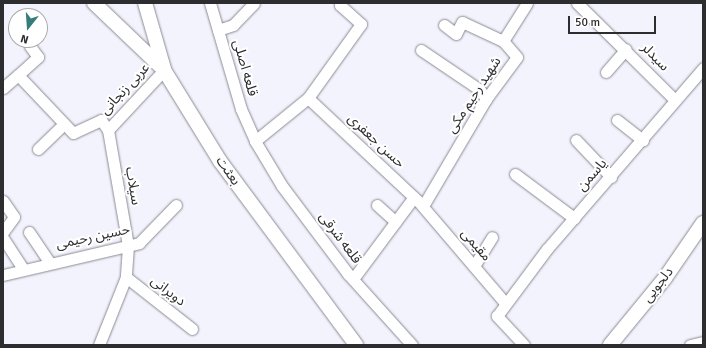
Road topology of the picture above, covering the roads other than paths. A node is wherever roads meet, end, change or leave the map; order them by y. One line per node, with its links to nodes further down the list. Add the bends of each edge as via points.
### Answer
1 (94, 3): 15 (main road, بعثت)
2 (145, 3): 15 (main road)
3 (210, 3): 9 (street, قلعه اصلی)
4 (254, 3): 9 (street, via 232,25)
5 (341, 3): 19 (street, via 340,5 361,24)
6 (527, 3): 10 (street, شهید رحیم مکی)
7 (577, 3): 12 (street, سیدلر)
8 (444, 25): 10 (street, via 456,34 462,22)
9 (218, 30): 27 (street, قلعه اصلی, via 241,109)
10 (503, 40): 20 (street, شهید رحیم مکی, via 517,57)
11 (31, 48): 17 (street, via 38,57)
12 (626, 49): 16 (street); 21 (street, سیدلر)
13 (421, 50): 20 (street, via 480,90)
14 (703, 68): 21 (street, یاسمن)
15 (164, 70): 24 (street, عربی زنجانی); 54 (main road, بعثت, via 220,161)
16 (606, 72)
17 (18, 75): 18 (street); 23 (street)
18 (3, 88)
19 (308, 98): 27 (street); 31 (street, حسن جعفری)
20 (486, 99): 35 (street, شهید رحیم مکی)
21 (675, 100): 26 (street, یاسمن)
22 (617, 120): 26 (street)
23 (64, 124): 24 (street, via 73,133 101,120); 28 (street)
24 (108, 130): 43 (street, سیلاب)
25 (576, 140): 30 (street)
26 (642, 140): 30 (street, یاسمن)
27 (255, 141): 49 (street, قلعه شرقی, via 282,186)
28 (38, 149)
29 (515, 174): 36 (street)
30 (611, 177): 36 (street, یاسمن)
31 (414, 197): 35 (street, حسن جعفری); 37 (street)
32 (3, 201): 39 (street, via 14,217)
33 (176, 205): 43 (street, حسین رحیمی, via 139,242)
34 (377, 205): 37 (street)
35 (423, 206): 45 (street, مقیمی)
36 (574, 218): 50 (street, یاسمن)
37 (396, 222): 49 (street)
38 (703, 223): 57 (main road, دلجویی, via 665,278)
39 (3, 232)
40 (30, 232): 44 (street)
41 (492, 237): 45 (street)
42 (3, 238): 46 (street)
43 (128, 246): 44 (street, حسین رحیمی); 48 (street, سیلاب)
44 (49, 262): 46 (street, حسین رحیمی)
45 (474, 266): 50 (street, مقیمی)
46 (23, 269): 47 (street, حسین رحیمی)
47 (3, 275)
48 (126, 277): 51 (street, دویرانی); 53 (street, سیلاب)
49 (353, 279): 55 (street, قلعه شرقی)
50 (506, 304): 56 (street, یاسمن, via 497,316)
51 (192, 329)
52 (703, 342): 58 (street)
53 (99, 345)
54 (356, 345)
55 (412, 345)
56 (524, 345)
57 (610, 345)
58 (690, 345)

